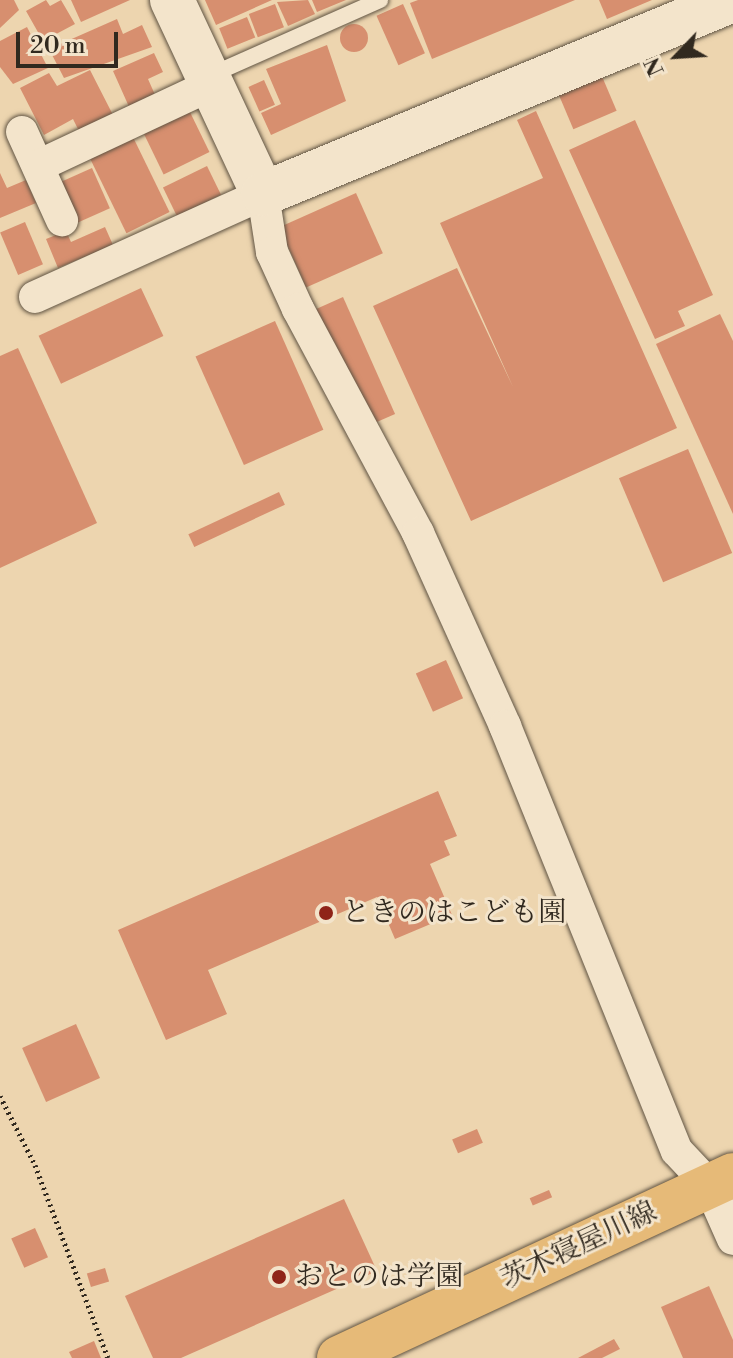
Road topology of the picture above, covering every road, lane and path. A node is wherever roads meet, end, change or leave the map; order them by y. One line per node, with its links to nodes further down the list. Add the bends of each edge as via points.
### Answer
1 (172, 0): 4 (street)
2 (380, 0): 4 (lane)
3 (733, 0): 7 (street)
4 (213, 79): 6 (street); 7 (street)
5 (22, 132): 6 (street)
6 (38, 166): 8 (street)
7 (263, 194): 9 (street); 11 (street, via 272,252 418,533 487,685 677,1151)
8 (62, 220)
9 (35, 297)
10 (0, 1096): 14 (path, via 35,1165)
11 (721, 1180): 12 (street); 13 (main road, 茨木寝屋川線)
12 (733, 1239)
13 (342, 1357)
14 (108, 1358)

